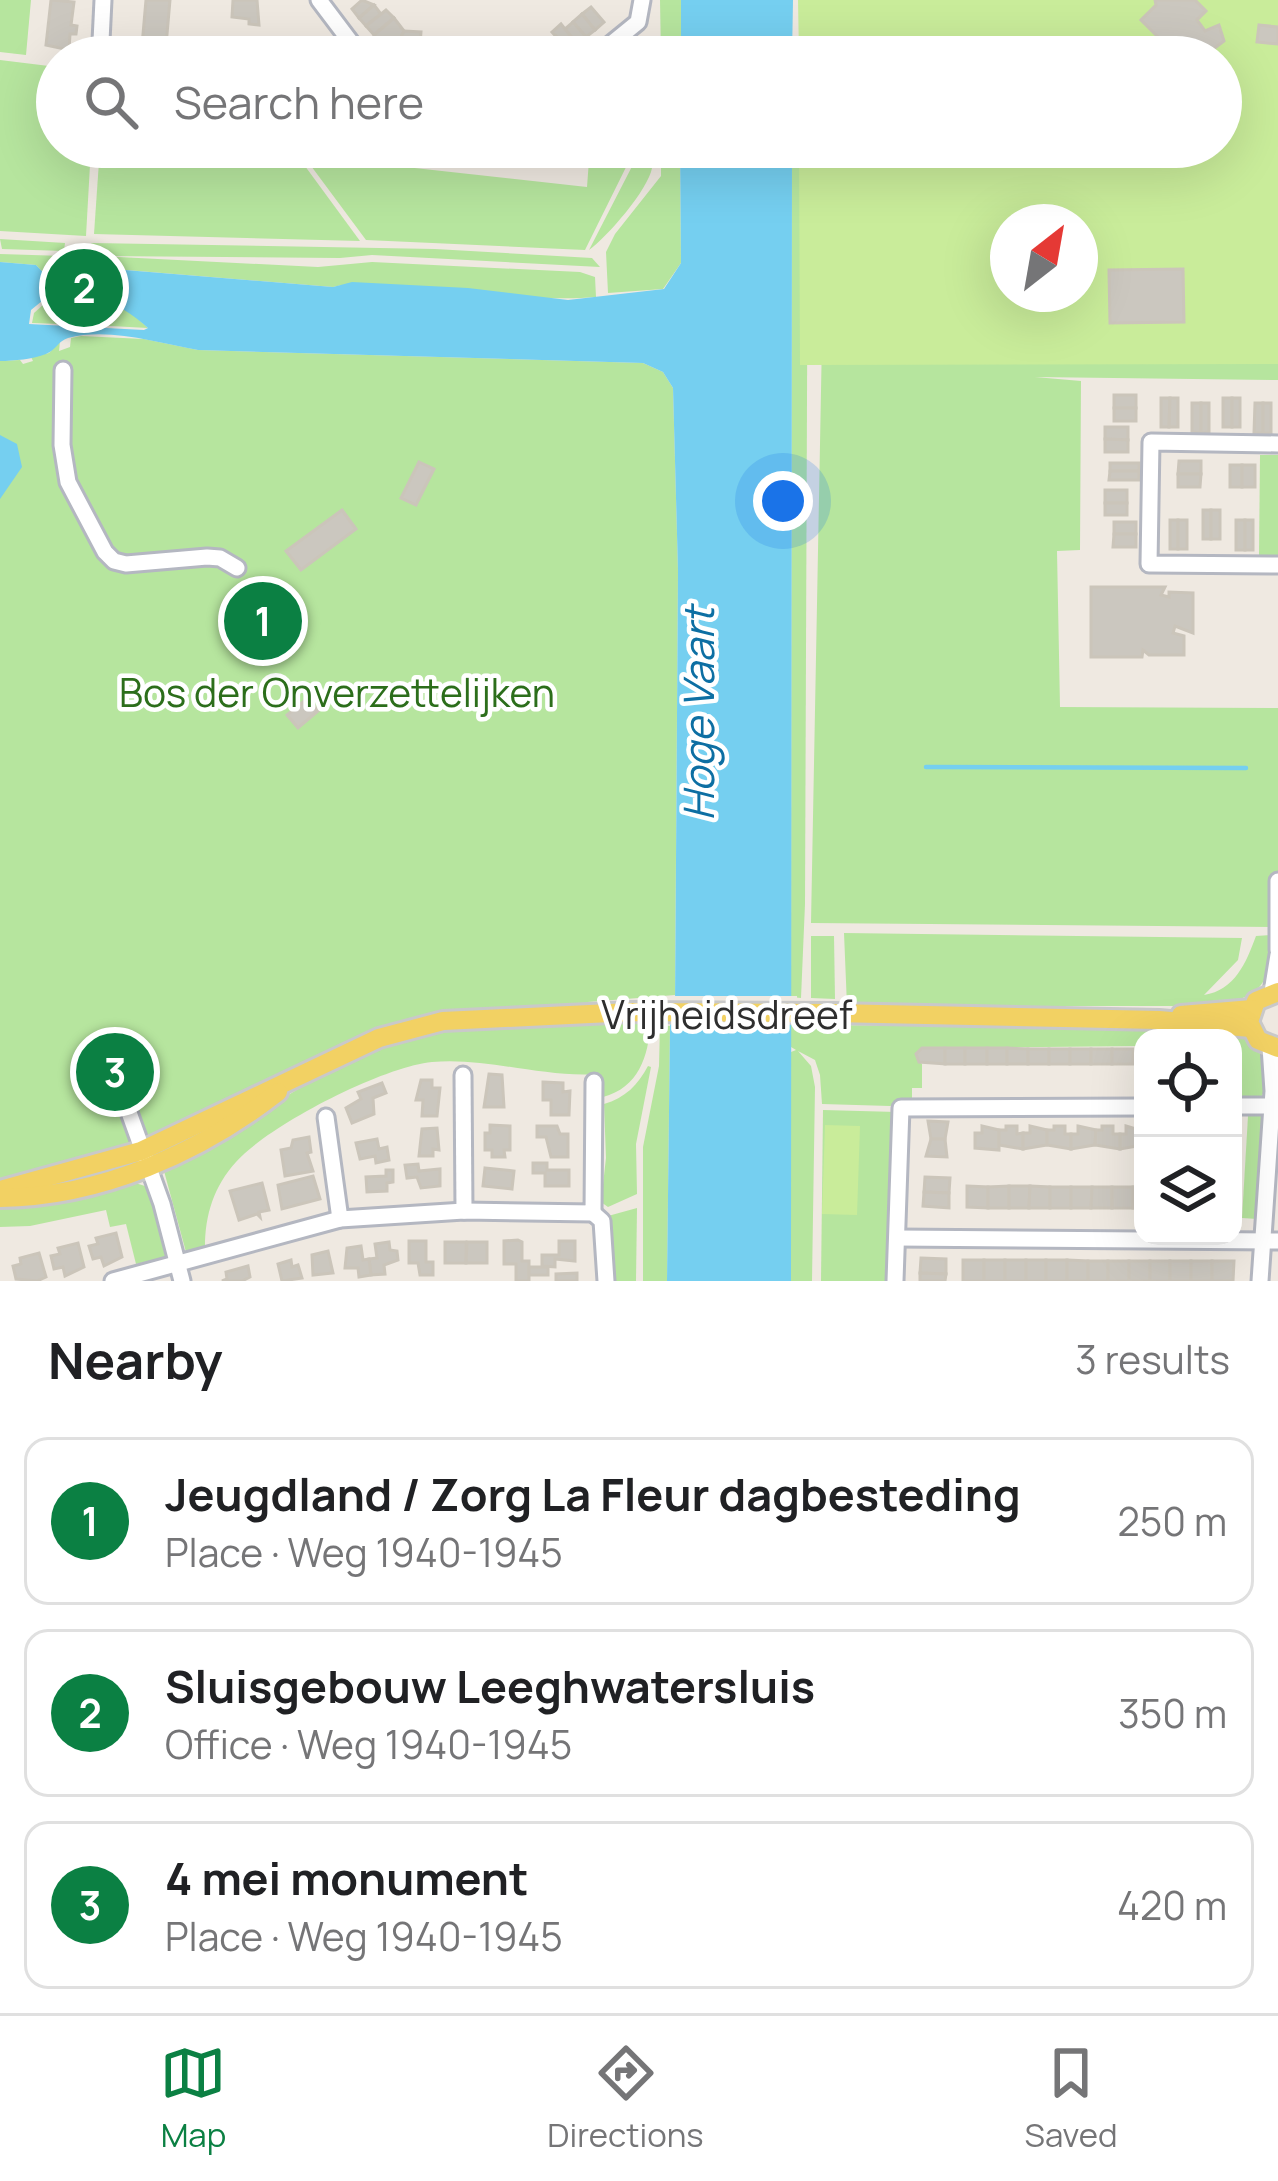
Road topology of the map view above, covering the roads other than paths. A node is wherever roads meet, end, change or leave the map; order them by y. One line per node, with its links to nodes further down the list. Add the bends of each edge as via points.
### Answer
1 (103, 0): 4 (street)
2 (319, 0): 5 (street)
3 (642, 0): 6 (street, via 638,22)
4 (100, 36)
5 (346, 36)
6 (621, 36)
7 (63, 370): 10 (street, via 68,482 105,552 126,564 207,557)
8 (1278, 443): 9 (street, via 1151,442 1149,564)
9 (1278, 565)
10 (237, 568)
11 (1278, 881): 12 (street)
12 (1278, 952): 13 (street)
13 (1275, 992): 14 (main road, via 1256,1001)
14 (1251, 1019): 15 (main road, via 1258,1040); 24 (main road, Vrijheidsdreef, via 631,1012 443,1021 305,1071)
15 (1274, 1047): 16 (street)
16 (1276, 1074): 21 (street)
17 (464, 1075): 26 (street)
18 (593, 1082): 27 (street)
19 (122, 1093): 24 (street)
20 (1242, 1106): 21 (street)
21 (1275, 1106): 30 (street)
22 (1134, 1107): 29 (street, via 901,1108)
23 (326, 1117): 28 (street)
24 (145, 1159): 25 (main road, Vrijheidsdreef); 31 (street)
25 (0, 1194)
26 (464, 1211): 27 (street); 28 (street)
27 (593, 1214): 34 (street, via 602,1221)
28 (340, 1219): 31 (street)
29 (896, 1238): 30 (street); 35 (street)
30 (1270, 1241): 36 (street)
31 (177, 1263): 32 (street); 33 (street)
32 (113, 1281)
33 (182, 1281)
34 (606, 1281)
35 (895, 1281)
36 (1260, 1281)

